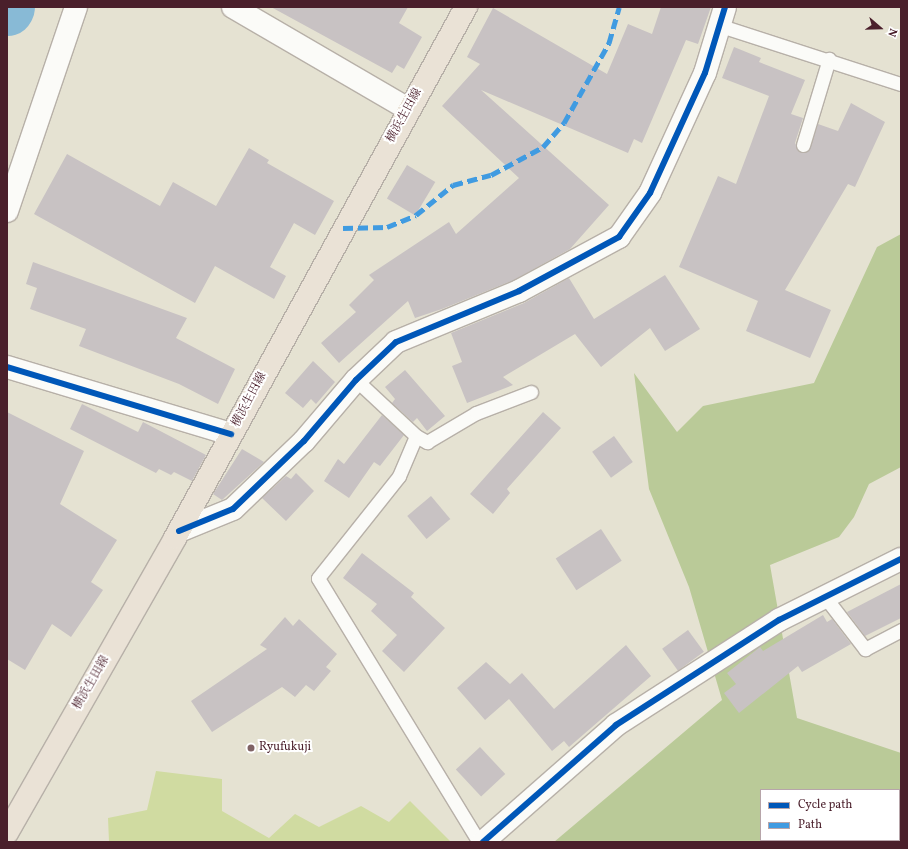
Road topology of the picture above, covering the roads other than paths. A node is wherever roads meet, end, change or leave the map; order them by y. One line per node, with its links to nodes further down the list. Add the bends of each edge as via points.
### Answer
1 (76, 7): 9 (street)
2 (466, 7): 7 (main road, 横浜生田線)
3 (241, 9): 7 (street)
4 (723, 17): 5 (lane); 11 (street, via 705,73 650,193 619,237 519,291 396,342)
5 (829, 59): 6 (lane); 8 (lane)
6 (901, 84)
7 (408, 109): 13 (main road, 横浜生田線)
8 (803, 145)
9 (7, 211)
10 (7, 367): 13 (street)
11 (356, 380): 14 (lane); 15 (street, via 304,441 233,509)
12 (531, 392): 14 (lane, via 476,413 427,442)
13 (231, 434): 15 (main road, 横浜生田線)
14 (416, 436): 20 (lane, via 399,476 318,578)
15 (179, 531): 19 (main road, 横浜生田線)
16 (901, 559): 17 (street)
17 (825, 596): 18 (lane, via 865,649); 21 (street, via 779,620 616,725)
18 (901, 630)
19 (7, 833)
20 (479, 842)
21 (482, 842)

